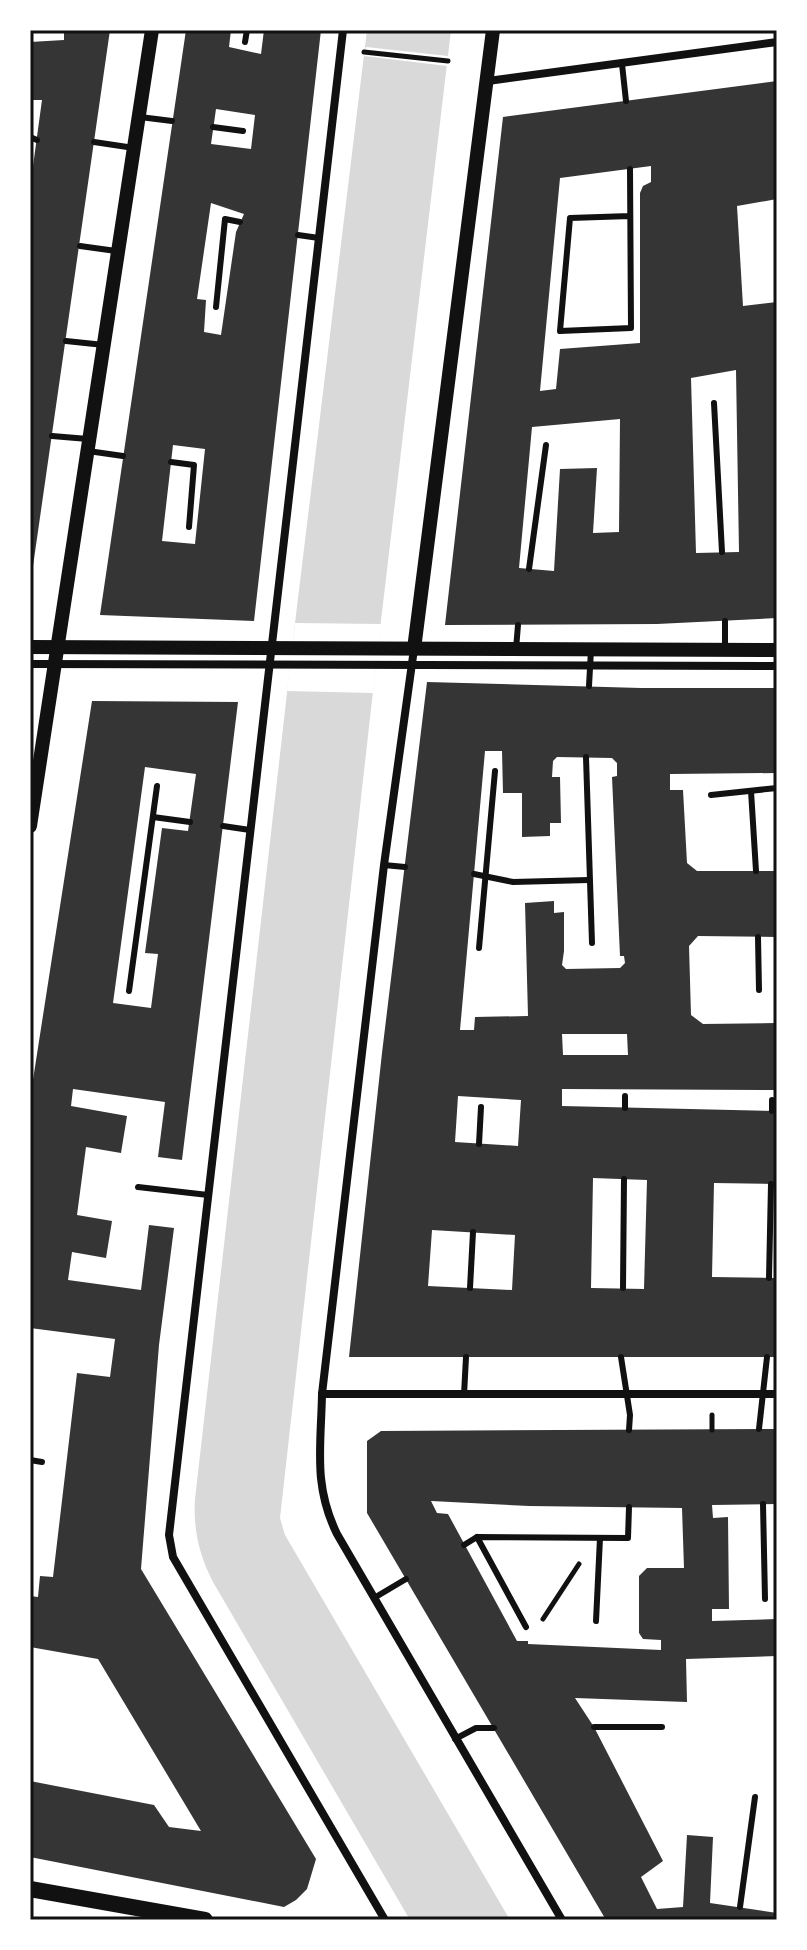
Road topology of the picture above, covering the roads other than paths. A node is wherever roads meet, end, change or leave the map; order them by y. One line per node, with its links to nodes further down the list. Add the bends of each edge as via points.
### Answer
1 (152, 30): 11 (street)
2 (247, 30): 5 (lane)
3 (343, 30): 21 (street)
4 (493, 30): 9 (street)
5 (245, 42)
6 (777, 42): 7 (street); 8 (lane)
7 (622, 64): 9 (street); 10 (lane)
8 (777, 76)
9 (488, 81): 42 (street)
10 (626, 101)
11 (139, 117): 12 (lane); 16 (street)
12 (172, 121)
13 (213, 127): 14 (lane)
14 (243, 131)
15 (94, 142): 16 (lane)
16 (134, 148): 23 (street)
17 (630, 169): 18 (lane)
18 (630, 216): 18 (lane, via 631,328 560,331 570,218)
19 (240, 222): 24 (lane, via 225,219)
20 (298, 235): 21 (lane)
21 (319, 238): 41 (street)
22 (80, 246): 23 (lane)
23 (118, 251): 26 (street)
24 (216, 307)
25 (66, 341): 26 (lane)
26 (104, 345): 29 (street)
27 (714, 403): 34 (lane)
28 (52, 436): 29 (lane)
29 (88, 445): 31 (lane); 40 (street)
30 (546, 445): 35 (lane)
31 (123, 456)
32 (171, 462): 33 (lane, via 194,465)
33 (189, 527)
34 (722, 552)
35 (529, 569)
36 (725, 621): 44 (lane)
37 (518, 625): 43 (lane)
38 (30, 647): 40 (street)
39 (591, 647): 43 (street); 44 (street); 52 (lane)
40 (57, 648): 41 (street); 49 (street)
41 (271, 649): 46 (street); 50 (street)
42 (414, 649): 43 (street); 47 (street); 51 (street)
43 (516, 649)
44 (725, 650): 45 (street)
45 (777, 650)
46 (290, 657): 47 (street); 50 (street)
47 (379, 658): 51 (street)
48 (30, 664): 49 (street)
49 (55, 664): 50 (street); 63 (street)
50 (269, 665): 65 (street)
51 (412, 665): 52 (street); 66 (street)
52 (590, 665): 53 (street); 54 (lane)
53 (777, 666)
54 (589, 686)
55 (586, 757): 71 (lane)
56 (495, 771): 70 (lane)
57 (157, 786): 61 (lane)
58 (777, 788): 59 (lane)
59 (751, 791): 60 (lane); 68 (lane)
60 (711, 795)
61 (153, 817): 62 (lane); 76 (lane)
62 (190, 822)
63 (30, 826)
64 (223, 826): 65 (lane)
65 (250, 830): 86 (street)
66 (384, 865): 67 (lane); 94 (street)
67 (405, 867)
68 (756, 871)
69 (474, 874): 70 (lane)
70 (486, 876): 71 (lane, via 513,882); 74 (lane)
71 (589, 880): 73 (lane)
72 (758, 937): 75 (lane)
73 (592, 943)
74 (479, 948)
75 (759, 990)
76 (129, 991)
77 (625, 1096): 80 (lane)
78 (772, 1100): 81 (lane)
79 (481, 1107): 82 (lane)
80 (625, 1108)
81 (772, 1111)
82 (479, 1144)
83 (624, 1179): 90 (lane)
84 (771, 1184): 88 (lane)
85 (138, 1187): 86 (lane)
86 (208, 1195): 121 (street, via 169,1535 173,1557)
87 (473, 1232): 89 (lane)
88 (769, 1278)
89 (470, 1288)
90 (623, 1288)
91 (466, 1357): 98 (lane)
92 (621, 1357): 95 (lane)
93 (767, 1357): 96 (lane)
94 (322, 1394): 98 (street); 109 (street, via 320,1482 326,1510)
95 (627, 1394): 96 (street); 98 (street); 100 (lane)
96 (762, 1394): 97 (street); 99 (lane)
97 (777, 1394)
98 (464, 1395)
99 (759, 1429)
100 (629, 1430)
101 (30, 1460): 102 (lane)
102 (42, 1462)
103 (763, 1504): 110 (lane)
104 (629, 1507): 106 (lane, via 628,1538)
105 (477, 1537): 106 (lane); 107 (lane); 112 (lane)
106 (600, 1538): 111 (lane)
107 (464, 1545)
108 (406, 1579): 109 (lane)
109 (374, 1598): 116 (street)
110 (765, 1599)
111 (596, 1621)
112 (526, 1627)
113 (594, 1727): 114 (lane)
114 (662, 1727)
115 (494, 1728): 116 (lane, via 476,1728)
116 (455, 1739): 122 (street)
117 (755, 1797): 119 (lane)
118 (30, 1889): 120 (main road)
119 (740, 1907)
120 (205, 1920)
121 (385, 1920)
122 (562, 1920)

